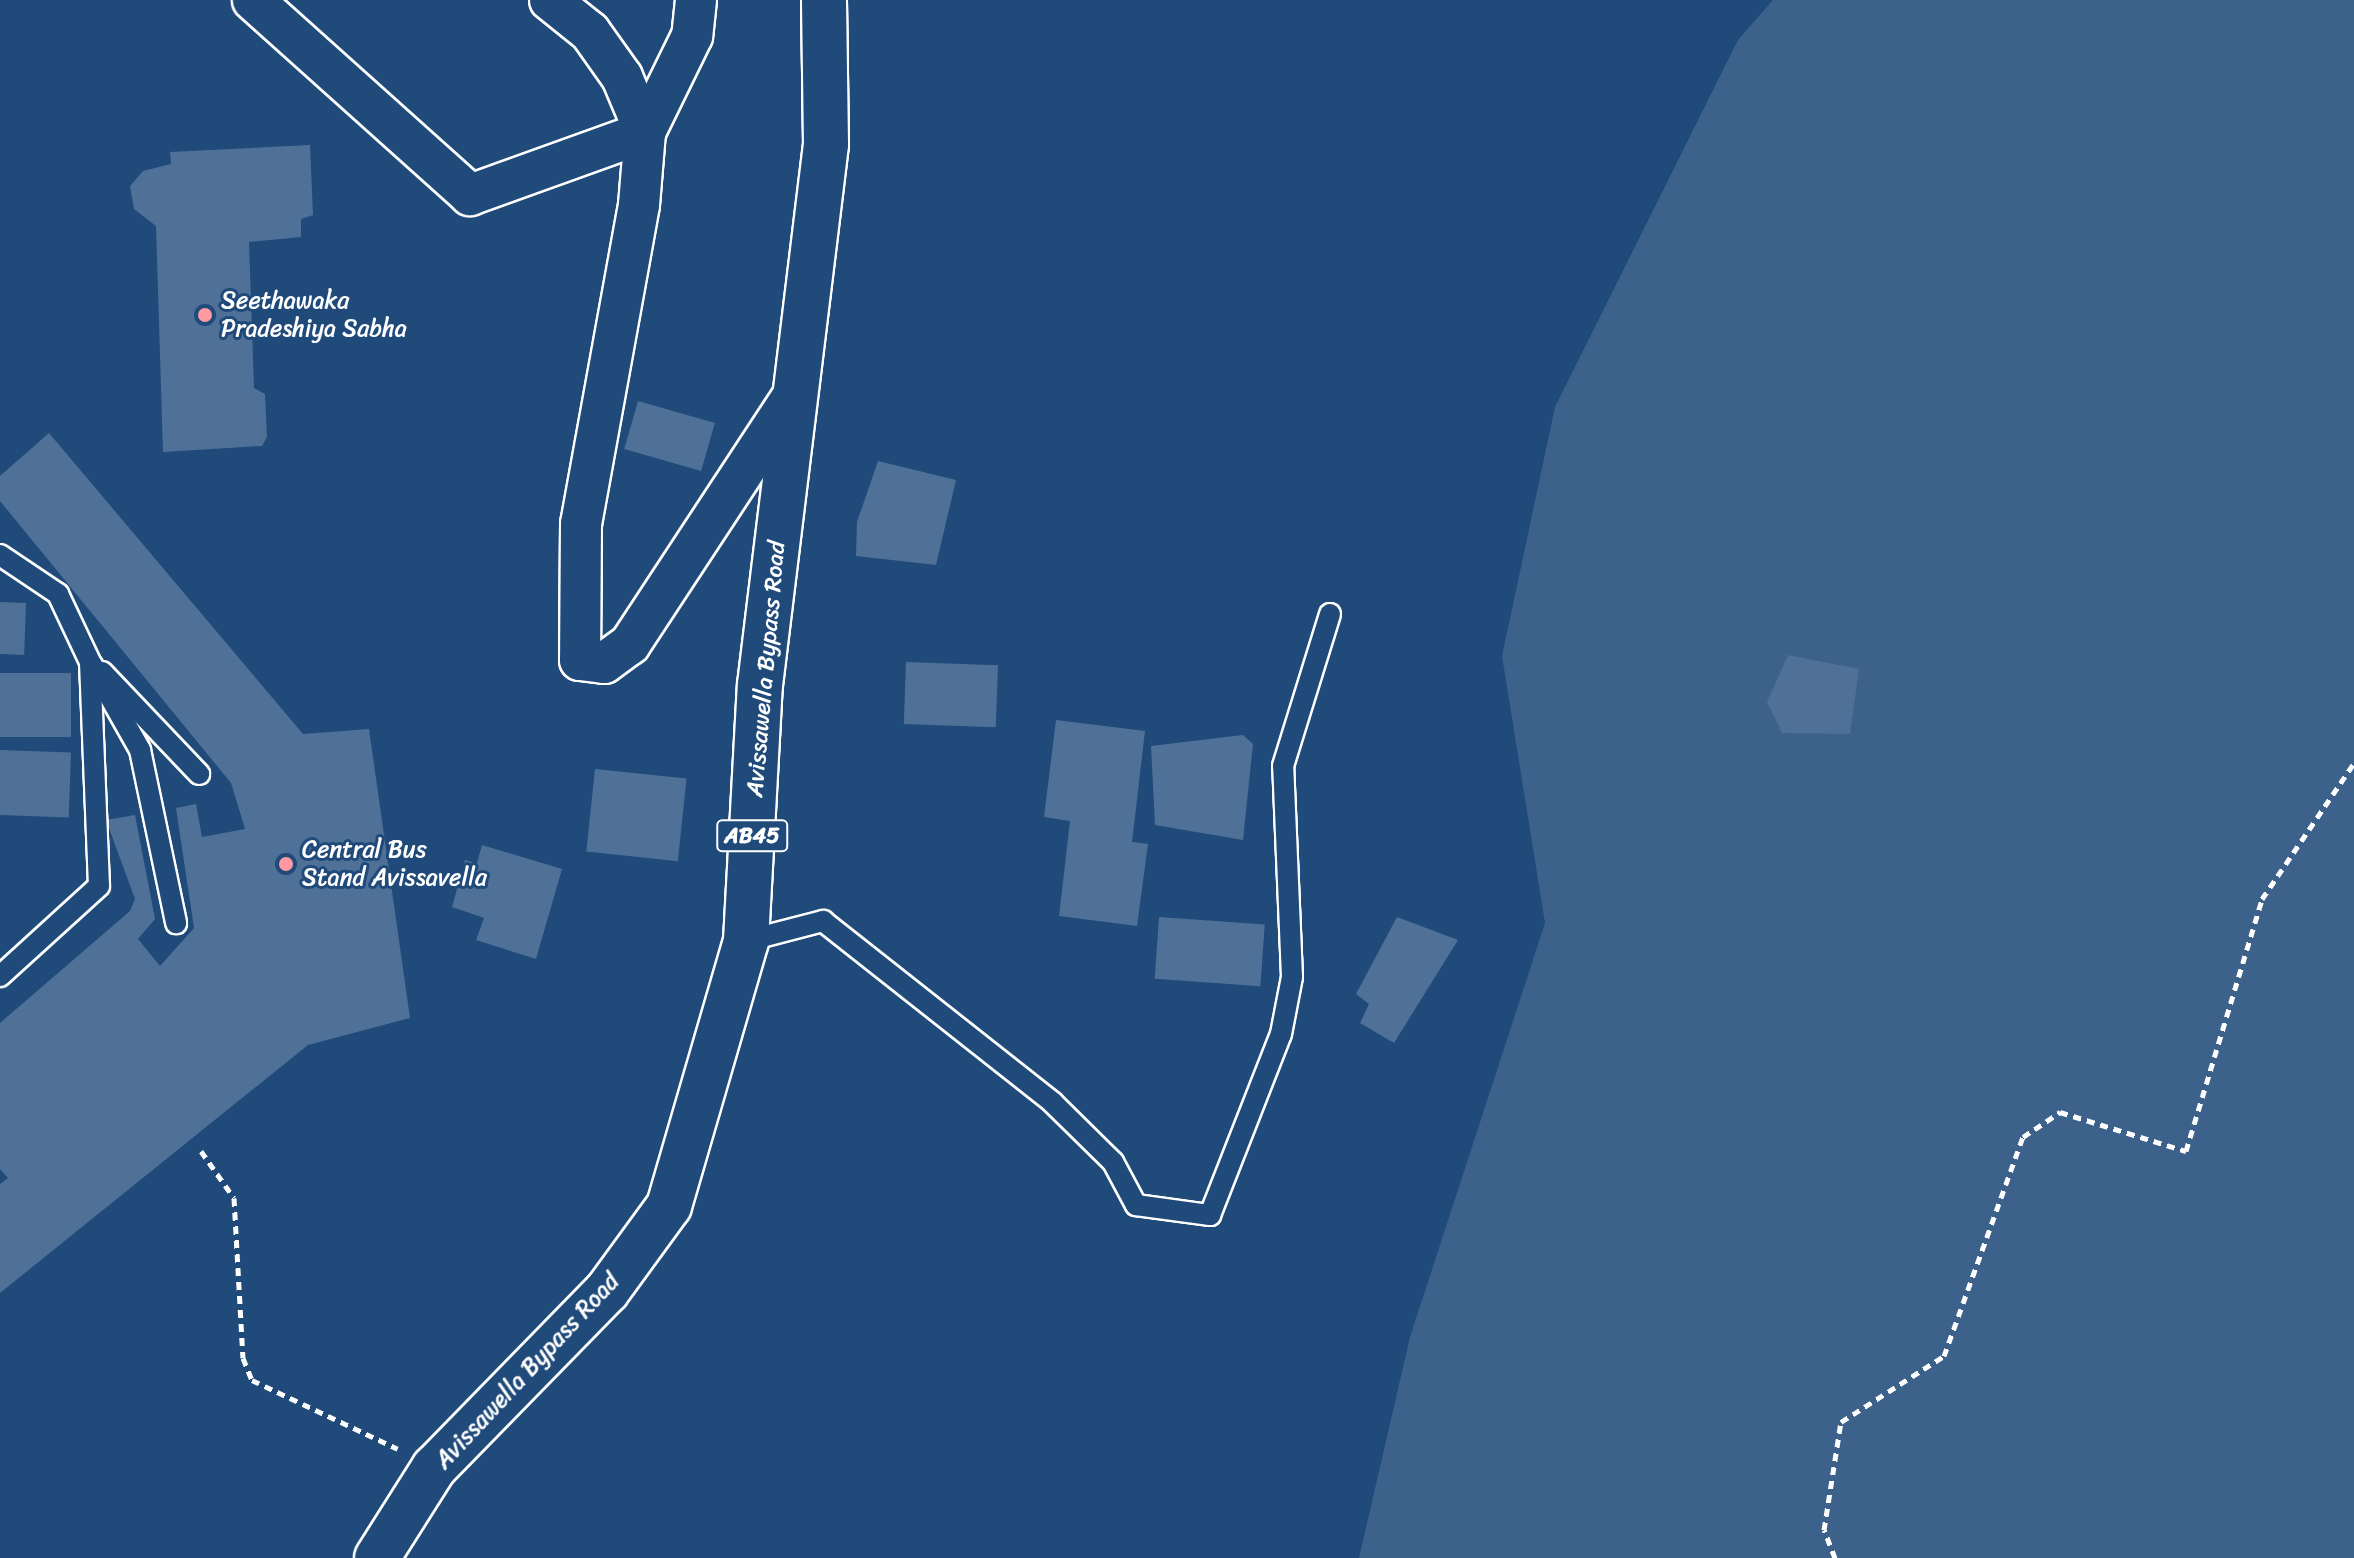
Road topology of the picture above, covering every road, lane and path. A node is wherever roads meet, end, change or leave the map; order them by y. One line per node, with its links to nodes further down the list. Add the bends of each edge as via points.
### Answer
1 (253, 0): 5 (street, via 470,195)
2 (550, 0): 5 (street, via 590,32 622,77)
3 (696, 0): 5 (street, via 692,36)
4 (824, 0): 6 (main road, Avissawella Bypass Road / AB45, via 826,144)
5 (645, 132): 6 (street, via 639,205 581,524 580,660 604,663 630,644)
6 (797, 390): 13 (main road, Avissawella Bypass Road / AB45, via 760,685)
7 (0, 555): 9 (lane, via 58,594)
8 (1330, 614): 13 (lane, via 1283,766 1292,977 1281,1034 1210,1215 1136,1205 1113,1162 1052,1102 823,921)
9 (90, 662): 11 (lane, via 142,706); 12 (lane, via 140,750); 14 (lane, via 99,886)
10 (2354, 763): 18 (path, via 2262,899 2186,1151 2060,1112 2023,1137 1944,1356 1841,1422 1824,1530)
11 (199, 774)
12 (176, 923)
13 (746, 941): 16 (main road, Avissawella Bypass Road / AB45, via 669,1206 607,1291)
14 (0, 976)
15 (201, 1151): 16 (path, via 234,1198 243,1358 252,1380)
16 (434, 1468): 17 (main road, Avissawella Bypass Road / AB45)
17 (377, 1558)
18 (1835, 1558)

